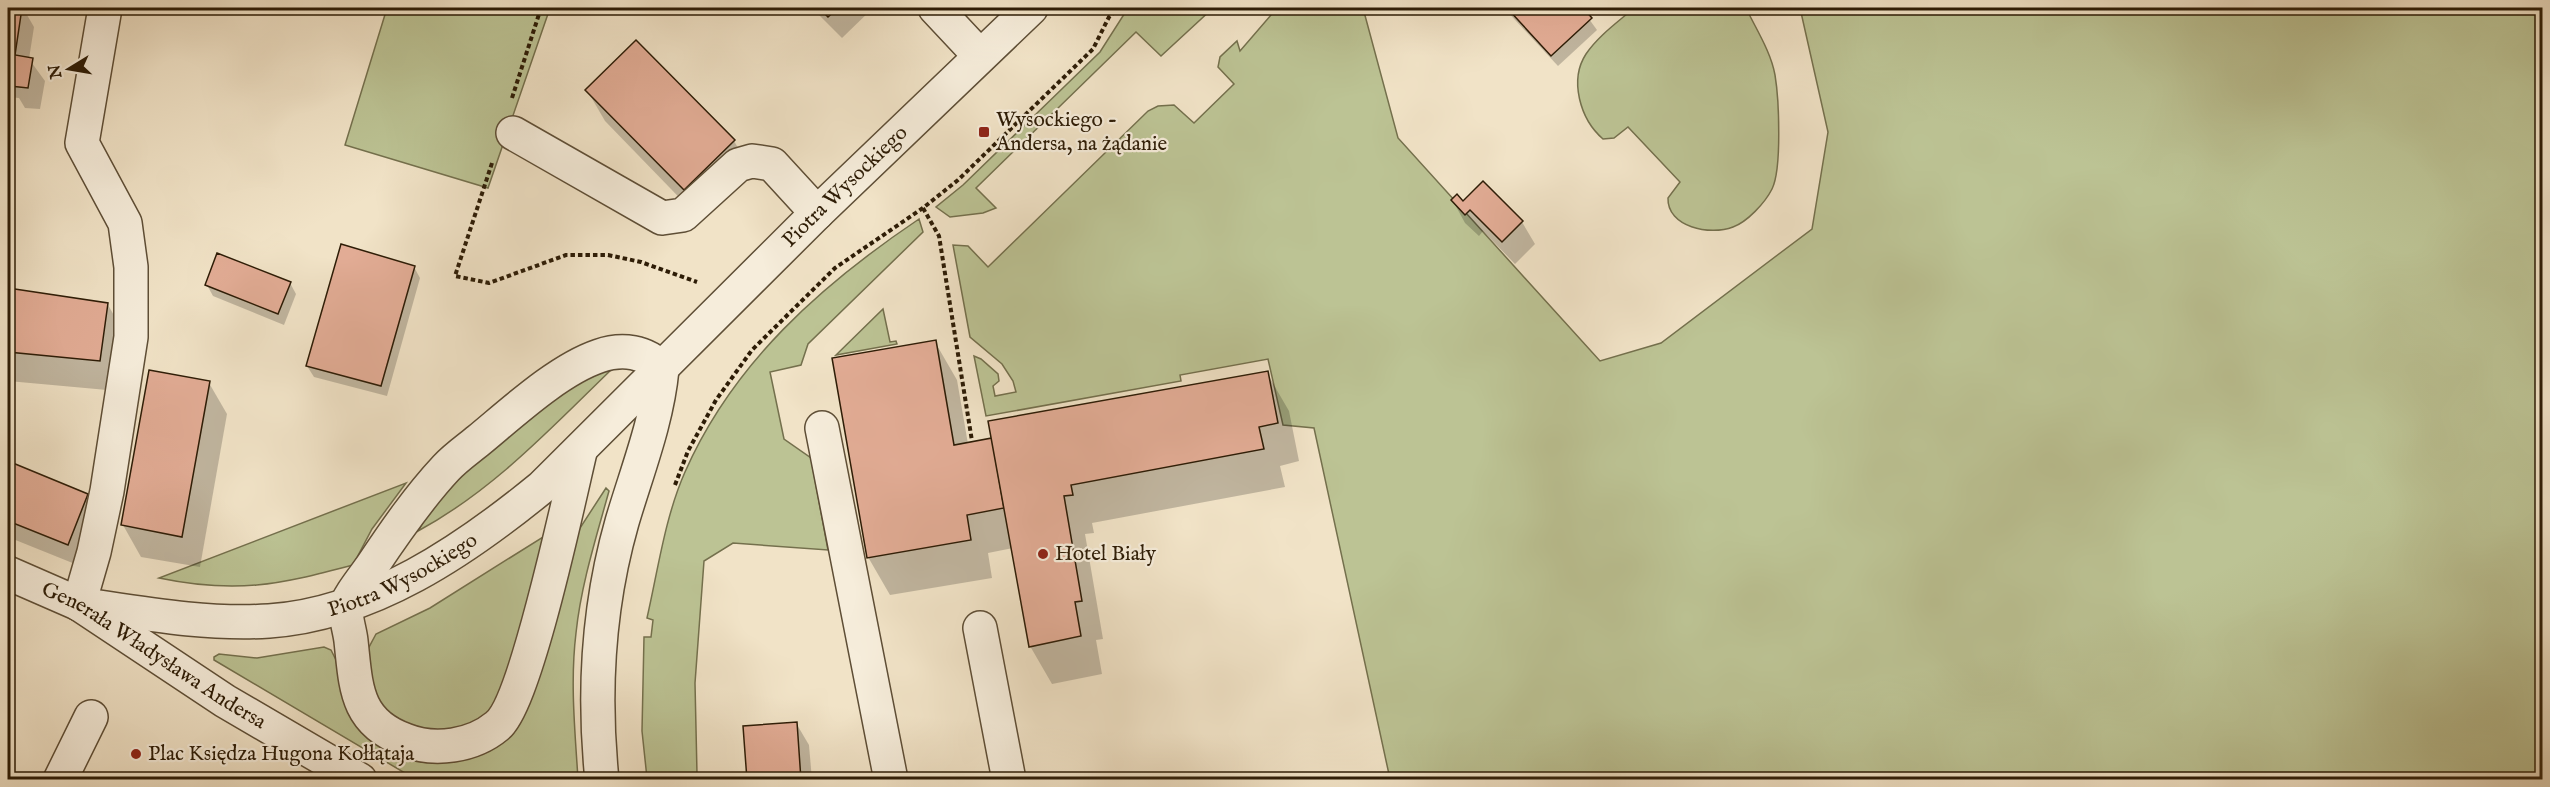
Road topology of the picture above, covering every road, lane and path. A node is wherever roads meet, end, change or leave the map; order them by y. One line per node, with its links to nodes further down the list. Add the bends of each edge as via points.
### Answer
1 (105, 8): 17 (street, via 82,143 125,223 131,267 131,337 107,491)
2 (541, 8): 7 (path)
3 (935, 8): 6 (street)
4 (1031, 8): 6 (street, Piotra Wysockiego)
5 (1119, 8): 8 (path, via 1109,17 1093,49 958,180)
6 (980, 56): 9 (street, Piotra Wysockiego)
7 (506, 131): 9 (street, via 662,218 683,215 738,165 752,161 772,164); 10 (path, via 455,276 489,283 566,255 608,255 641,262)
8 (923, 208): 13 (path, via 939,236); 15 (path, via 835,268 752,350 716,400 688,451)
9 (817, 213): 10 (street, Piotra Wysockiego)
10 (736, 295): 11 (street, Piotra Wysockiego)
11 (662, 369): 14 (street, Piotra Wysockiego); 18 (street, via 652,358 637,352 600,355 513,412 446,467 393,534); 27 (street, via 659,403 621,525 598,657 597,732)
12 (822, 428): 28 (street)
13 (972, 441)
14 (580, 452): 18 (street, Piotra Wysockiego, via 513,511 448,555); 18 (street, via 552,572 516,695 503,722 483,738 433,746 408,742 376,723 363,710 355,687)
15 (674, 487)
16 (8, 573): 17 (street, Generała Władysława Andersa)
17 (79, 604): 19 (street, Piotra Wysockiego); 21 (street, Generała Władysława Andersa)
18 (346, 606): 19 (street, Piotra Wysockiego, via 269,621)
19 (167, 617): 21 (street, via 185,653)
20 (980, 628): 29 (street)
21 (225, 701): 26 (street, Generała Władysława Andersa)
22 (91, 717): 23 (street)
23 (72, 775)
24 (274, 776): 25 (path)
25 (281, 780)
26 (360, 780)
27 (602, 780)
28 (891, 780)
29 (1009, 780)

